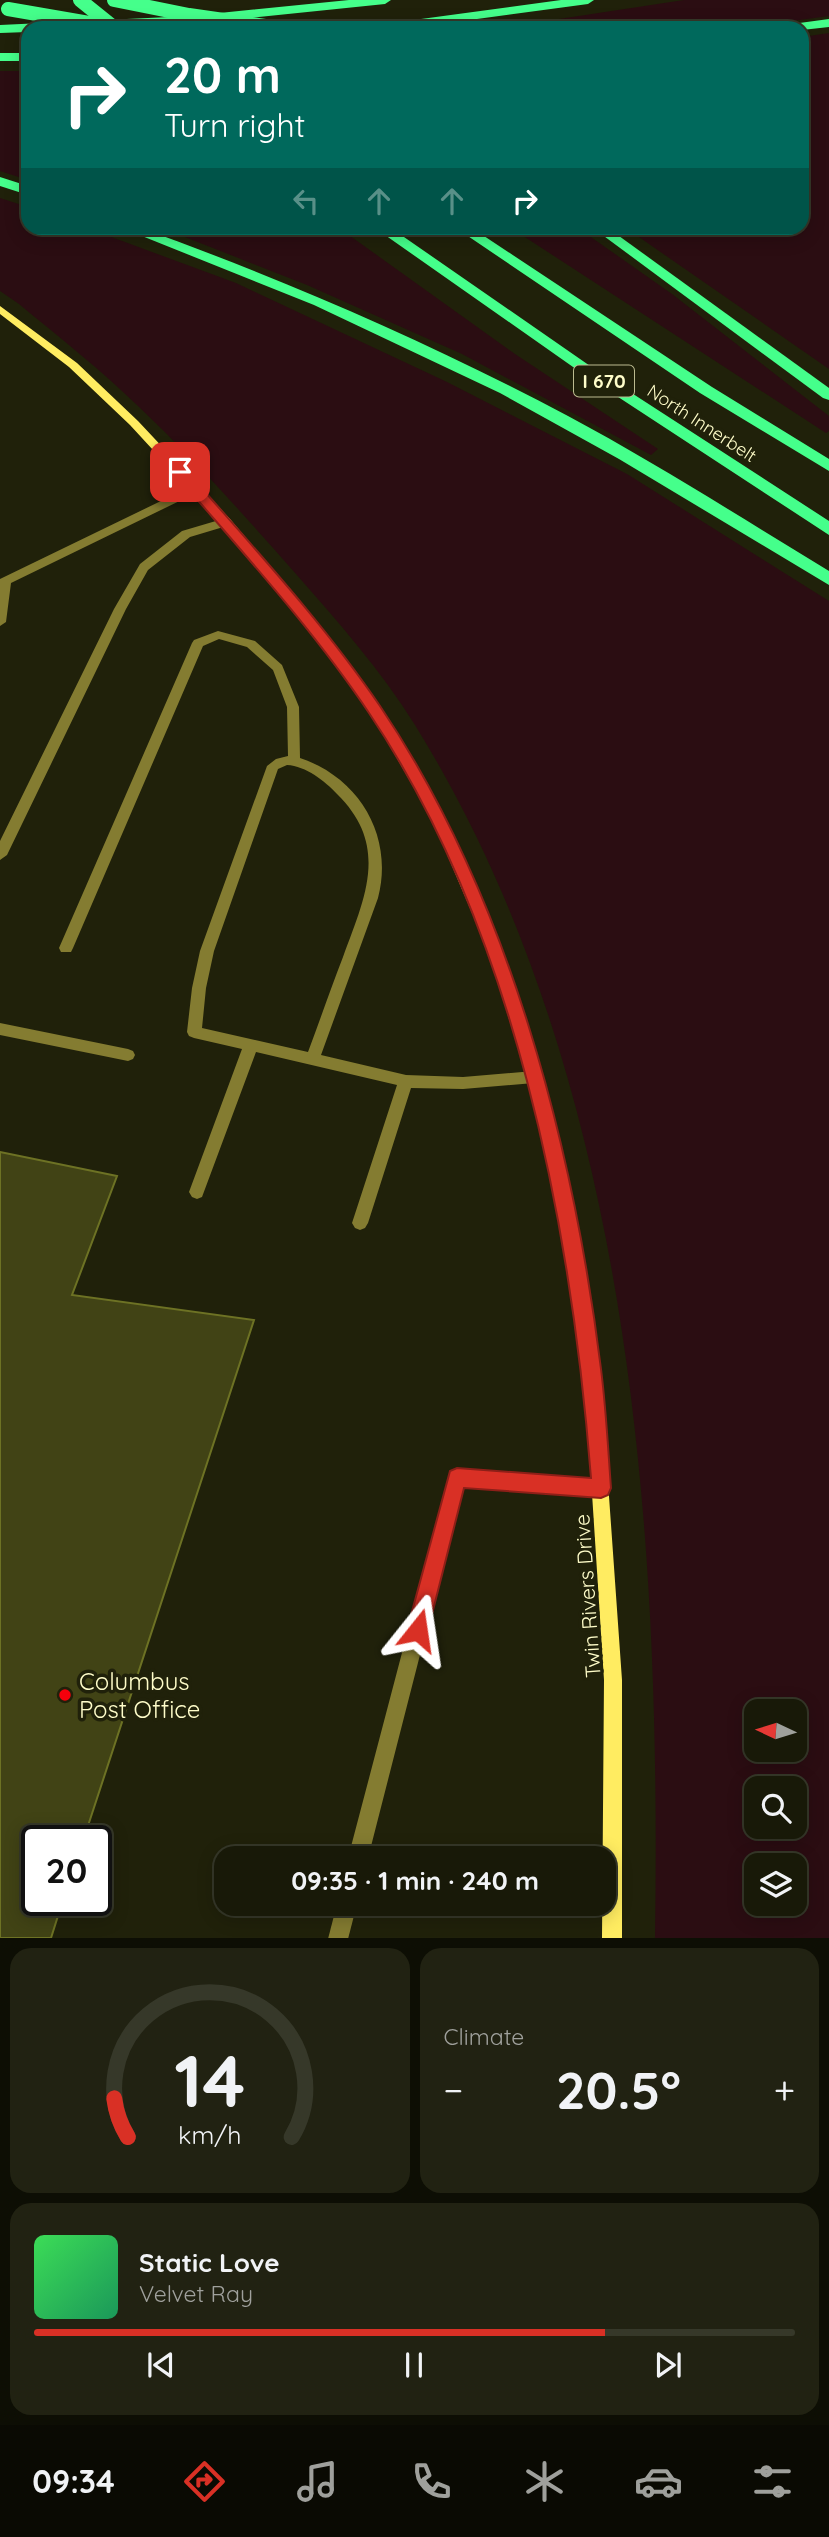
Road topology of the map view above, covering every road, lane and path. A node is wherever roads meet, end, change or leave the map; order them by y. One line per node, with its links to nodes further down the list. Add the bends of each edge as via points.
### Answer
1 (80, 0): 8 (highway, bridge)
2 (114, 0): 11 (highway, bridge)
3 (150, 0): 10 (highway, bridge)
4 (385, 0): 9 (highway)
5 (588, 0): 12 (highway)
6 (4, 8): 7 (highway, bridge)
7 (77, 21)
8 (107, 21)
9 (170, 21)
10 (178, 21)
11 (231, 21)
12 (435, 21)
13 (829, 23): 14 (highway)
14 (809, 26)
15 (21, 28): 16 (highway)
16 (0, 29)
17 (0, 57): 18 (highway)
18 (21, 57)
19 (0, 181): 20 (highway)
20 (21, 188)
21 (149, 235): 31 (highway, via 236,265 444,359 624,454)
22 (392, 235): 30 (highway, North Innerbelt / I 670)
23 (474, 235): 27 (highway, North Innerbelt / I 670)
24 (610, 235): 26 (highway)
25 (0, 309): 28 (main road, Twin Rivers Drive, via 73,365)
26 (829, 395)
27 (829, 466)
28 (196, 488): 29 (main road, Twin Rivers Drive); 32 (lane)
29 (226, 522): 35 (lane, via 186,534 144,567); 41 (main road, Twin Rivers Drive, via 330,646 376,712 438,818 494,948)
30 (829, 529)
31 (829, 579)
32 (3, 582): 33 (lane)
33 (0, 622)
34 (294, 760): 36 (lane, via 293,707 278,668 251,644 218,635 198,643); 38 (lane, via 273,766 207,951 194,1032); 40 (lane, via 341,787 362,811 374,844 376,875)
35 (0, 855)
36 (66, 948)
37 (0, 1029): 39 (lane)
38 (251, 1046): 40 (lane); 43 (lane)
39 (128, 1055)
40 (313, 1060): 42 (lane)
41 (534, 1077): 42 (lane, via 463,1083); 45 (main road, Twin Rivers Drive, via 565,1203 592,1369)
42 (406, 1081): 44 (lane)
43 (197, 1192)
44 (360, 1223)
45 (601, 1488): 46 (lane, via 457,1478); 49 (main road, Twin Rivers Drive, via 614,1680)
46 (361, 1846)
47 (343, 1916): 48 (lane)
48 (338, 1938)
49 (612, 1938)

